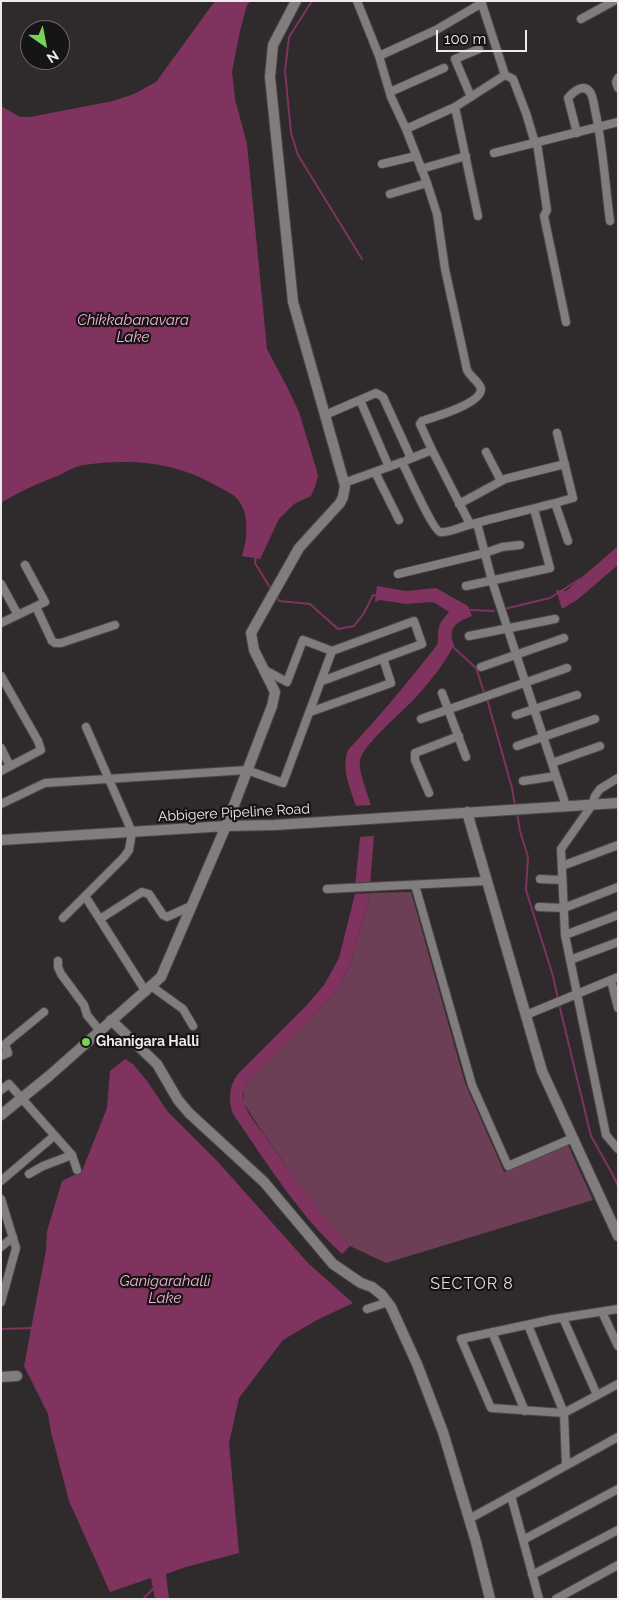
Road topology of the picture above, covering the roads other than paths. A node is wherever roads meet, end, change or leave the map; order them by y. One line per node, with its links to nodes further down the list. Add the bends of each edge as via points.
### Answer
1 (296, 1): 31 (street, via 273,45 270,77 293,302)
2 (614, 1): 5 (street)
3 (360, 2): 7 (street)
4 (482, 2): 7 (street, via 436,30); 9 (street)
5 (581, 19)
6 (479, 48): 13 (street, via 455,59)
7 (380, 56): 12 (street)
8 (444, 68): 12 (street)
9 (505, 75): 13 (street); 19 (street, via 513,79)
10 (618, 78): 11 (street)
11 (618, 88)
12 (390, 92): 17 (street)
13 (471, 97): 14 (street)
14 (455, 107): 17 (street); 22 (street)
15 (618, 122): 16 (street)
16 (598, 127): 18 (street); 18 (street, via 591,93 579,88 568,98); 28 (street)
17 (406, 129): 21 (street)
18 (577, 133): 19 (street)
19 (536, 143): 20 (street); 29 (street, via 547,210 544,216)
20 (494, 153)
21 (416, 156): 23 (street); 24 (street)
22 (466, 156): 24 (street); 27 (street)
23 (382, 164)
24 (421, 168): 25 (street)
25 (427, 183): 26 (street); 33 (street, via 439,221 445,269 467,370 481,389 470,402 422,421 420,424)
26 (390, 194)
27 (478, 216)
28 (610, 220)
29 (566, 322)
30 (360, 400): 31 (street); 35 (street, via 376,393 383,397); 38 (street)
31 (325, 415): 41 (street)
32 (557, 433): 37 (street)
33 (432, 450): 35 (street); 43 (street)
34 (486, 452): 40 (street)
35 (411, 458): 36 (street)
36 (402, 462): 38 (street); 46 (street, via 436,530 444,533)
37 (565, 464): 40 (street); 42 (street, via 573,498)
38 (389, 467): 39 (street)
39 (375, 472): 41 (street); 45 (street)
40 (501, 481): 43 (street)
41 (344, 482): 68 (street, via 344,497 299,548 253,629 254,650)
42 (556, 503): 44 (street); 47 (street)
43 (459, 504): 46 (street)
44 (534, 509): 46 (street); 52 (street, via 550,568)
45 (399, 520)
46 (473, 524): 49 (street)
47 (568, 541)
48 (520, 545): 49 (street)
49 (485, 553): 51 (street); 52 (street)
50 (25, 564): 55 (street, via 45,602)
51 (398, 574)
52 (492, 581): 54 (street); 60 (street)
53 (1, 584): 56 (street)
54 (466, 586)
55 (36, 607): 56 (street); 59 (street, via 55,643)
56 (18, 615): 58 (street)
57 (555, 619): 60 (street)
58 (1, 623)
59 (115, 625)
60 (508, 629): 61 (street); 64 (street)
61 (469, 636)
62 (564, 638): 64 (street)
63 (332, 651): 65 (street, via 414,621 422,644); 68 (street, via 303,640 288,682); 70 (street)
64 (515, 656): 66 (street); 71 (street)
65 (382, 658): 70 (street); 76 (street, via 391,682)
66 (481, 667)
67 (567, 668): 71 (street)
68 (263, 669): 89 (street, via 274,698)
69 (1, 676): 88 (street, via 41,750)
70 (322, 681): 76 (street)
71 (524, 682): 74 (street); 75 (street)
72 (442, 693): 74 (street)
73 (577, 695): 75 (street)
74 (449, 710): 78 (street); 81 (street)
75 (534, 710): 77 (street); 82 (street)
76 (310, 712): 89 (street, via 283,783)
77 (516, 715)
78 (421, 719)
79 (595, 719): 82 (street)
80 (86, 727): 92 (street)
81 (459, 736): 86 (street); 95 (street, via 416,753 415,760)
82 (543, 737): 83 (street); 87 (street)
83 (517, 746)
84 (600, 746): 87 (street)
85 (1, 748): 88 (street)
86 (466, 757)
87 (552, 764): 91 (street)
88 (10, 766): 90 (street)
89 (247, 770): 92 (street); 101 (street)
90 (1, 771)
91 (556, 776): 94 (street); 99 (street)
92 (109, 778): 97 (street, via 45,782); 102 (street)
93 (618, 778): 98 (street, via 600,789)
94 (523, 781)
95 (429, 793)
96 (618, 803): 98 (street, Abbigere Pipeline Road)
97 (1, 804)
98 (592, 805): 99 (street, Abbigere Pipeline Road); 105 (street, via 561,849)
99 (566, 806): 100 (street, Abbigere Pipeline Road)
100 (467, 812): 101 (street, Abbigere Pipeline Road); 108 (street)
101 (226, 826): 102 (street, Abbigere Pipeline Road); 113 (street)
102 (132, 832): 103 (street, Abbigere Pipeline Road); 112 (street, via 129,850)
103 (1, 840)
104 (618, 845): 105 (street)
105 (562, 866): 107 (street)
106 (540, 878): 107 (street)
107 (562, 880): 115 (street)
108 (487, 881): 109 (street); 128 (street)
109 (415, 885): 111 (street); 137 (street, via 472,1085 508,1166)
110 (618, 887): 115 (street)
111 (327, 889)
112 (85, 896): 117 (street); 118 (street)
113 (192, 906): 118 (street, via 167,917 148,894 142,892); 124 (street, via 161,977)
114 (539, 907): 115 (street)
115 (564, 908): 119 (street)
116 (618, 915): 119 (street)
117 (62, 918)
118 (100, 919): 124 (street)
119 (565, 935): 121 (street)
120 (618, 942): 121 (street)
121 (570, 960): 125 (street)
122 (58, 961): 131 (street, via 61,974)
123 (614, 978): 125 (street); 126 (street)
124 (148, 989): 129 (street); 130 (street, via 183,1009)
125 (577, 994): 128 (street); 138 (street, via 606,1135)
126 (618, 1008)
127 (44, 1012): 132 (street, via 5,1044 8,1053)
128 (526, 1015): 137 (street, via 542,1071)
129 (111, 1020): 131 (street); 149 (street, via 157,1064 189,1113 264,1182 333,1264 372,1287)
130 (193, 1026)
131 (100, 1031): 134 (street)
132 (1, 1056)
133 (1, 1090): 134 (street, via 9,1084)
134 (22, 1099): 135 (street); 136 (street)
135 (1, 1115)
136 (54, 1136): 139 (street); 142 (street)
137 (573, 1138): 145 (street)
138 (618, 1149)
139 (72, 1155): 140 (street); 141 (street)
140 (77, 1170)
141 (29, 1174)
142 (1, 1181)
143 (1, 1200): 144 (street)
144 (3, 1215): 146 (street)
145 (618, 1236)
146 (13, 1237): 147 (street); 148 (street, via 16,1248)
147 (1, 1246)
148 (1, 1302)
149 (388, 1302): 150 (street); 167 (street, via 418,1364)
150 (367, 1309)
151 (618, 1309): 152 (street)
152 (602, 1312): 153 (street); 156 (street)
153 (563, 1318): 154 (street); 160 (street)
154 (528, 1325): 155 (street); 162 (street)
155 (492, 1332): 161 (street); 161 (street, via 461,1339 491,1408)
156 (618, 1346)
157 (16, 1376): 158 (street)
158 (1, 1377)
159 (618, 1384): 160 (street)
160 (597, 1395): 162 (street)
161 (525, 1411): 162 (street)
162 (564, 1414): 164 (street)
163 (618, 1437): 164 (street)
164 (566, 1465): 166 (street)
165 (618, 1489): 169 (street)
166 (511, 1496): 167 (street); 169 (street)
167 (469, 1519): 172 (street)
168 (618, 1530): 171 (street)
169 (523, 1540): 171 (street)
170 (618, 1564): 174 (street)
171 (532, 1575): 173 (street)
172 (487, 1598)
173 (538, 1599)
174 (556, 1599)

